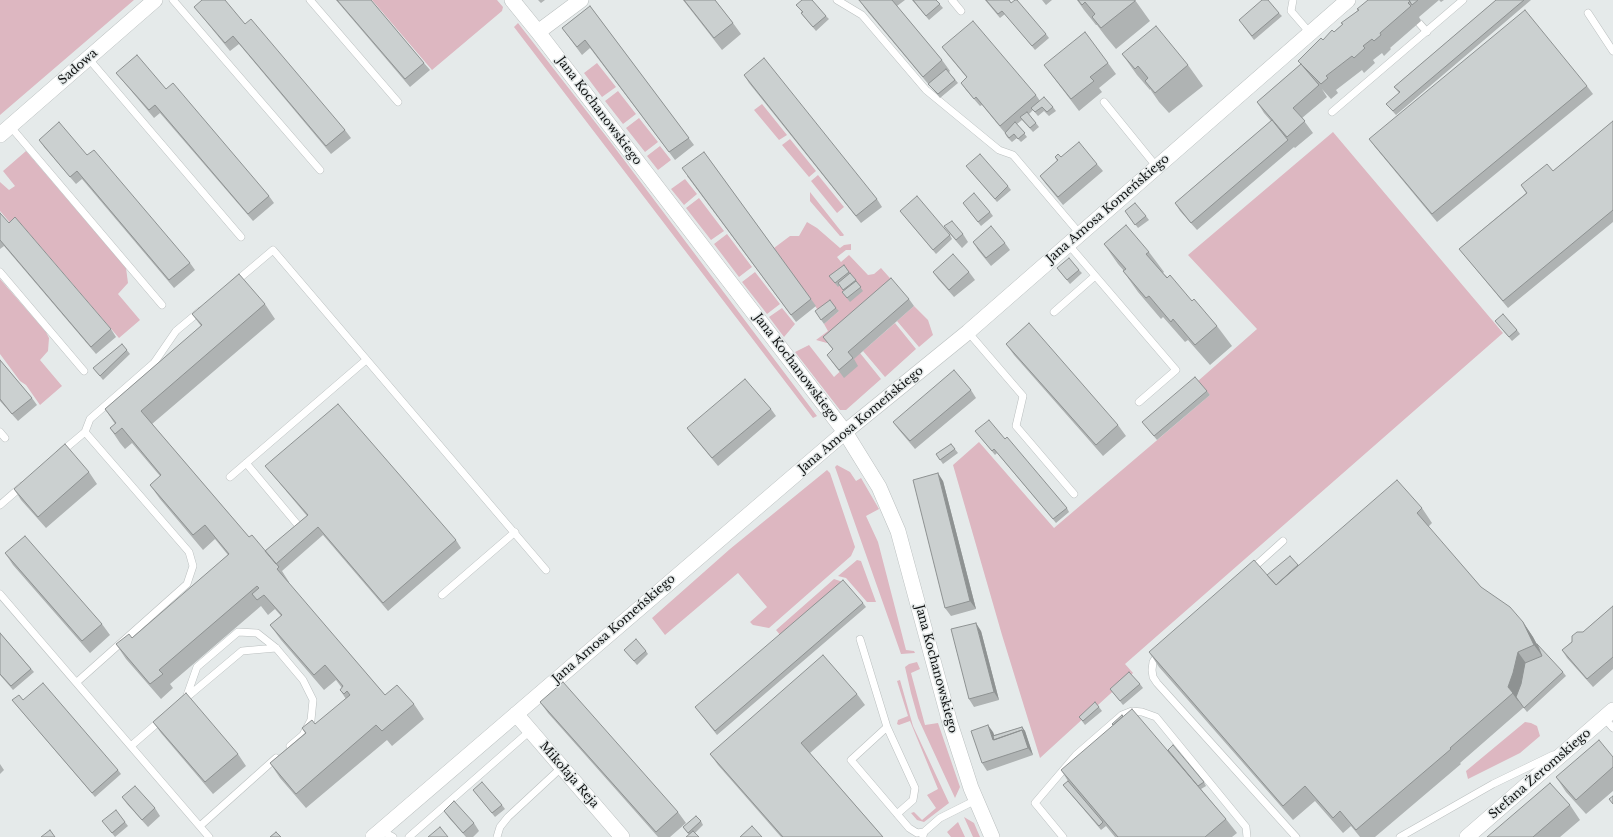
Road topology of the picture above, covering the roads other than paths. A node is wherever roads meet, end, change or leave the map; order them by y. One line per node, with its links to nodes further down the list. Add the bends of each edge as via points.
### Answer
1 (155, 0): 18 (street, Sadowa)
2 (173, 0): 24 (lane)
3 (310, 0): 19 (lane)
4 (512, 0): 14 (street, Jana Kochanowskiego)
5 (581, 0): 14 (street)
6 (837, 0): 25 (lane, via 862,15 926,90 999,150 1013,154)
7 (952, 0): 11 (lane)
8 (1293, 0): 16 (lane, via 1291,10)
9 (1463, 0): 15 (lane)
10 (1342, 2): 16 (street, Jana Amosa Komeńskiego)
11 (961, 11)
12 (1588, 13): 17 (lane)
13 (1419, 23): 15 (lane)
14 (538, 32): 40 (street, Jana Kochanowskiego)
15 (1427, 32): 21 (lane)
16 (1310, 33): 23 (street, Jana Amosa Komeńskiego)
17 (1613, 51)
18 (88, 58): 22 (street, Sadowa); 26 (lane)
19 (398, 102)
20 (1104, 102): 23 (lane)
21 (1332, 112)
22 (5, 130): 31 (lane)
23 (1156, 166): 25 (street, Jana Amosa Komeńskiego)
24 (320, 170)
25 (1080, 234): 27 (street, Jana Amosa Komeńskiego)
26 (241, 237)
27 (1068, 244): 29 (lane); 34 (street, Jana Amosa Komeńskiego)
28 (0, 272): 36 (lane)
29 (1095, 276): 33 (lane); 37 (lane, via 1176,370)
30 (231, 285): 35 (lane, via 273,250)
31 (162, 305)
32 (206, 306): 39 (lane, via 176,331 154,363 90,419)
33 (1054, 312)
34 (968, 332): 40 (street, Jana Amosa Komeńskiego); 46 (lane, via 1023,396 1016,426)
35 (366, 360): 43 (lane); 49 (lane)
36 (84, 371)
37 (1139, 402)
38 (0, 432): 41 (lane)
39 (85, 432): 42 (lane); 58 (lane, via 189,552 193,566 187,584)
40 (845, 432): 60 (street, Jana Amosa Komeńskiego); 67 (street, Jana Kochanowskiego, via 879,487 898,532 950,723)
41 (5, 438)
42 (57, 456)
43 (246, 463): 44 (lane); 48 (lane)
44 (230, 477)
45 (28, 481): 47 (lane)
46 (1074, 494)
47 (0, 505)
48 (297, 524)
49 (515, 532): 51 (lane); 54 (lane)
50 (1283, 541): 52 (lane)
51 (546, 570)
52 (1248, 573)
53 (0, 594): 58 (lane)
54 (442, 595)
55 (860, 639): 62 (lane)
56 (1165, 646): 79 (lane, via 1153,662 1153,677 1157,683)
57 (276, 648): 59 (lane, via 242,651); 59 (lane, via 257,633 238,632 198,667); 69 (lane, via 303,680 314,700 311,720 303,735)
58 (77, 682): 64 (lane)
59 (186, 698): 64 (lane)
60 (516, 714): 63 (street, Mikołaja Reja); 70 (street, Jana Amosa Komeńskiego)
61 (1610, 719): 65 (street, Stefana Żeromskiego)
62 (888, 727): 68 (lane, via 915,788 913,800); 68 (lane, via 851,760)
63 (531, 730): 66 (street, Mikołaja Reja); 73 (lane)
64 (131, 746): 69 (lane)
65 (1569, 749): 80 (lane, via 1493,784); 81 (street, Stefana Żeromskiego)
66 (562, 767): 74 (lane, via 508,817 500,827); 75 (street, Mikołaja Reja)
67 (976, 800): 71 (lane, via 940,818); 76 (street, Jana Kochanowskiego)
68 (897, 814): 71 (lane, via 909,828)
69 (200, 826): 72 (lane)
70 (382, 835)
71 (923, 835)
72 (206, 836)
73 (409, 837)
74 (497, 837)
75 (622, 837)
76 (992, 837)
77 (1063, 837): 78 (lane, via 1035,803 1076,755 1122,715 1132,711 1156,717 1246,827)
78 (1247, 837)
79 (1296, 837)
80 (1400, 837)
81 (1467, 837)

